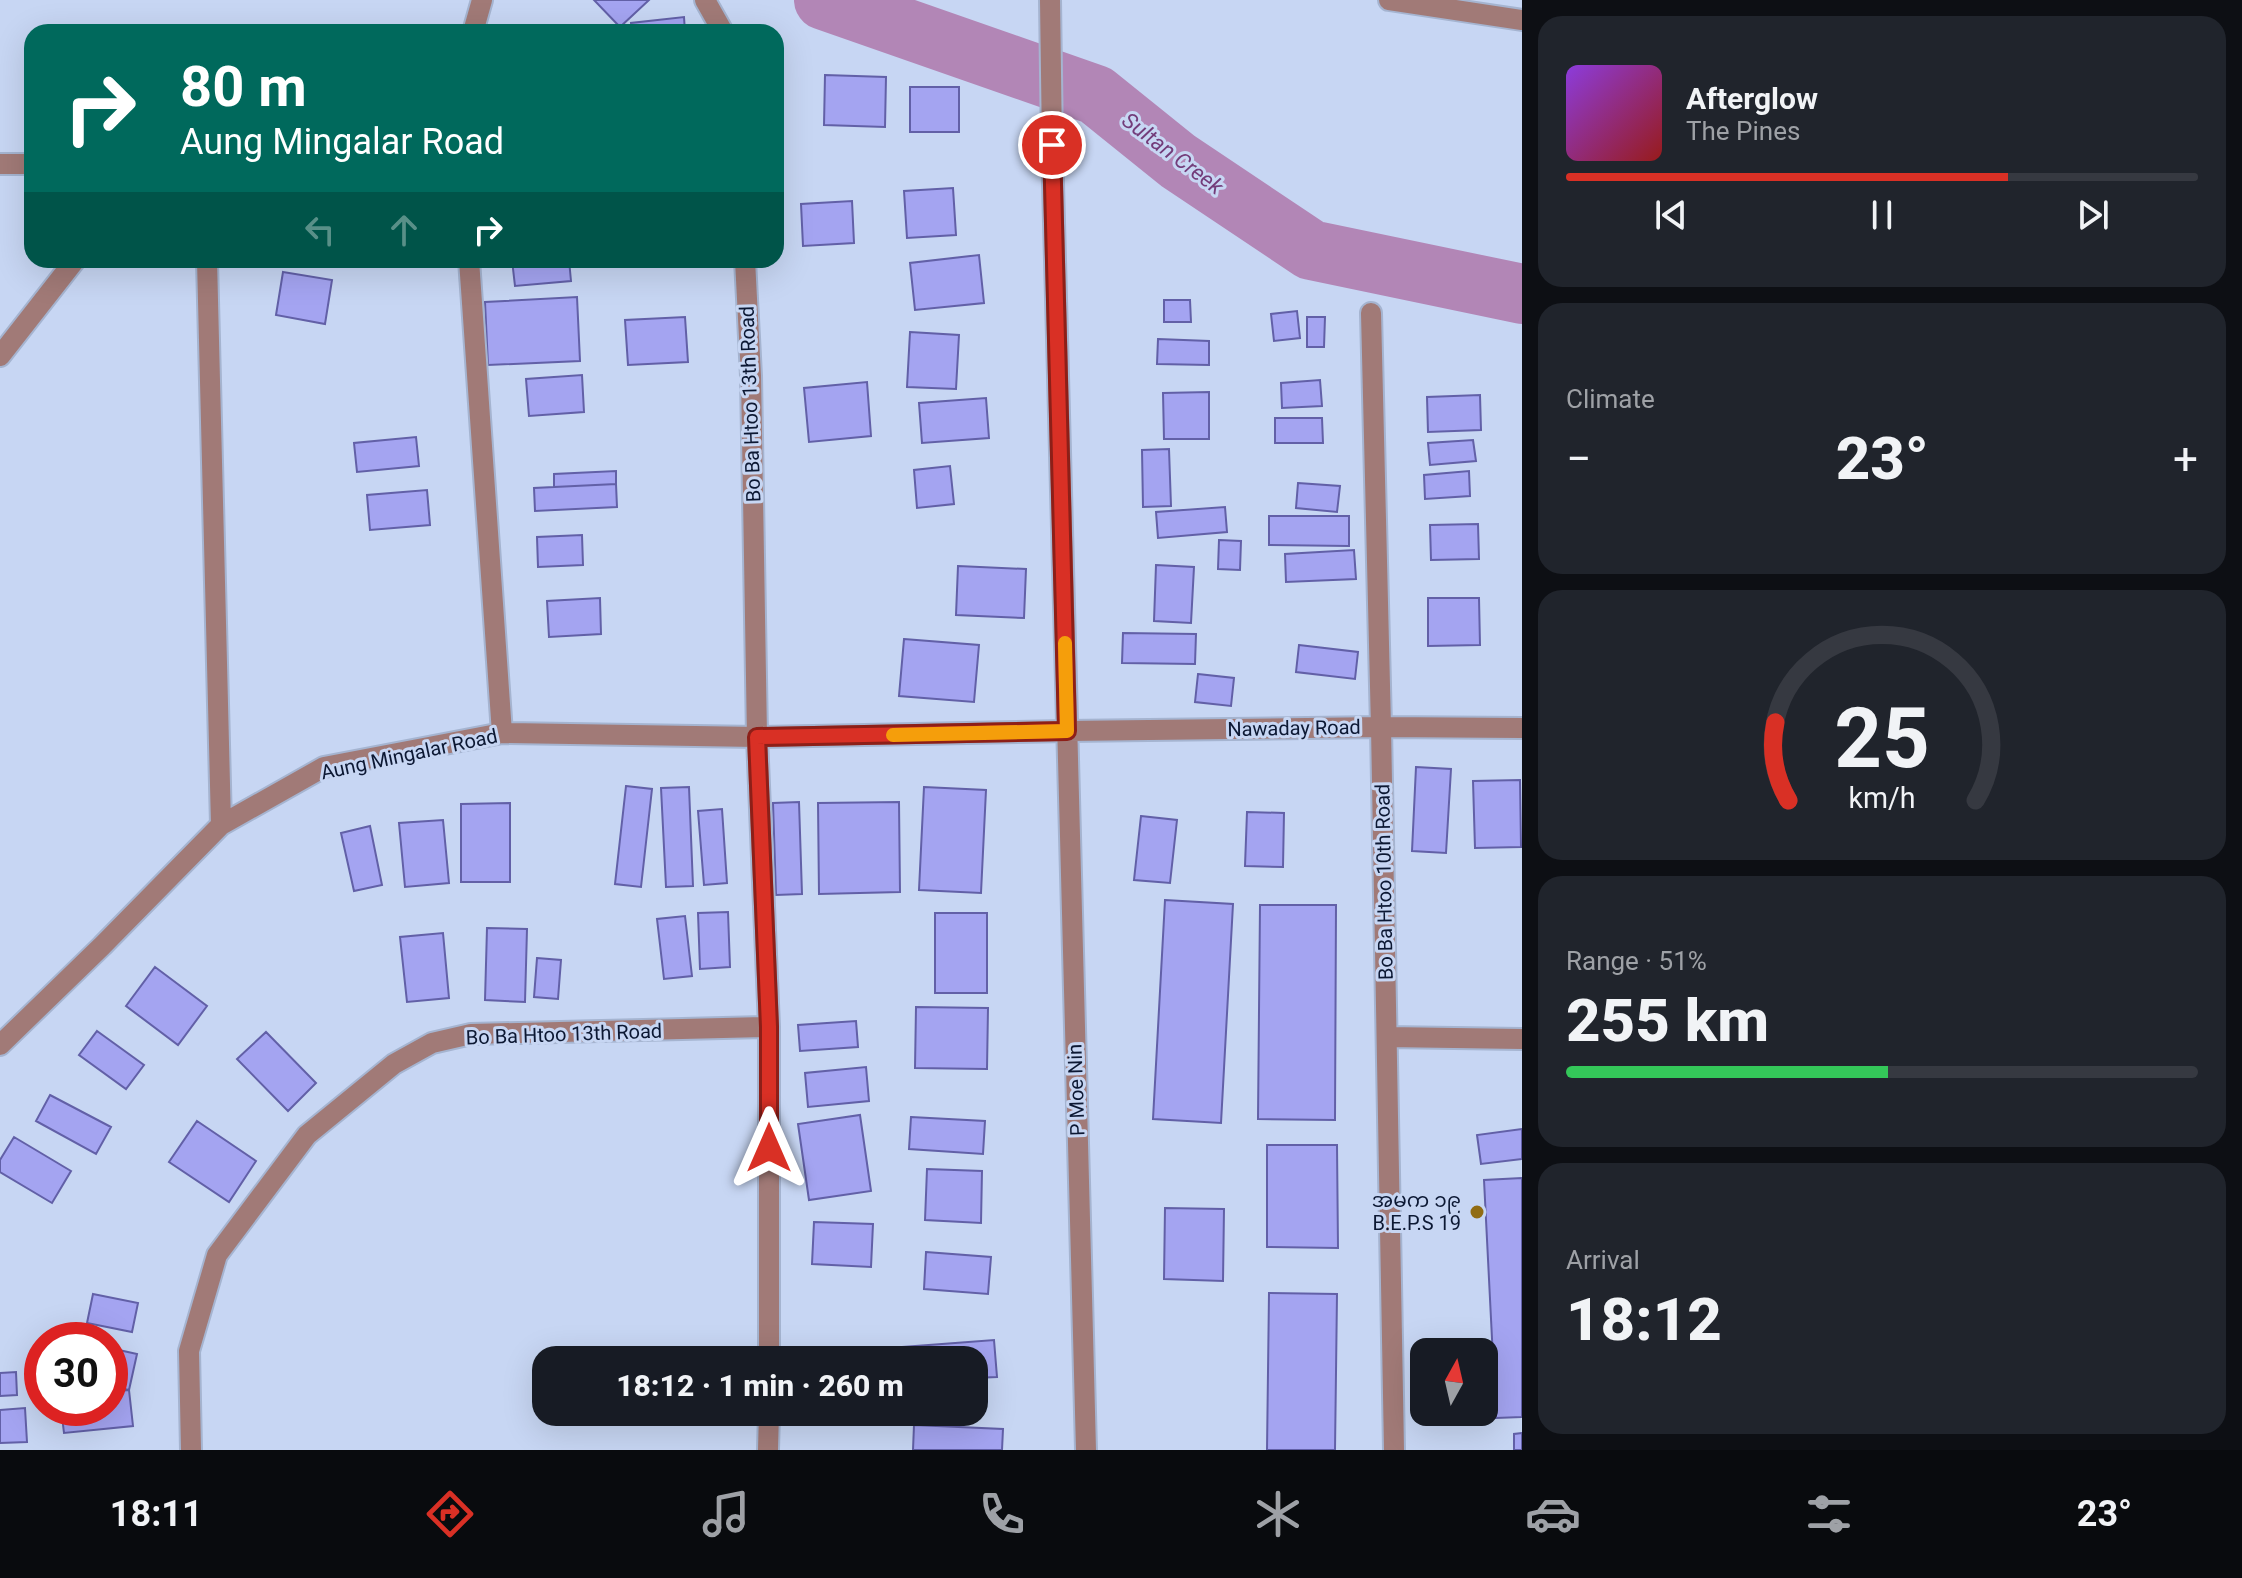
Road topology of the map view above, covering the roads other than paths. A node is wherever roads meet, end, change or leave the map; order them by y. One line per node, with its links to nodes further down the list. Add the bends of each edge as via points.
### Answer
1 (482, 0): 7 (street)
2 (705, 0): 8 (street)
3 (1050, 0): 19 (street, P Moe Nin)
4 (1389, 0): 5 (street)
5 (1445, 4): 6 (street)
6 (1522, 20)
7 (475, 24)
8 (718, 24)
9 (0, 164): 10 (street)
10 (24, 164)
11 (69, 268): 16 (street)
12 (207, 268): 22 (street)
13 (470, 268): 20 (street)
14 (745, 268): 21 (street, Bo Ba Htoo 13th Road)
15 (1371, 313): 17 (street, Bo Ba Htoo 10th Road)
16 (0, 356)
17 (1381, 727): 18 (street, Nawaday Road); 19 (street, Nawaday Road); 24 (street, Bo Ba Htoo 10th Road)
18 (1522, 728)
19 (1067, 731): 21 (street, Aung Mingalar Road); 31 (street, P Moe Nin)
20 (502, 733): 21 (street, Aung Mingalar Road); 22 (street, Aung Mingalar Road, via 324,767)
21 (757, 737): 23 (street, Bo Ba Htoo 13th Road)
22 (221, 825): 26 (street, Aung Mingalar Road)
23 (769, 1027): 27 (street, Bo Ba Htoo 13th Road); 29 (street, Bo Ba Htoo 13th Road, via 471,1034 432,1043 394,1064 307,1135 217,1255 189,1351)
24 (1387, 1037): 25 (street); 32 (street, Bo Ba Htoo 10th Road)
25 (1522, 1039)
26 (0, 1045)
27 (769, 1346)
28 (769, 1426): 30 (street)
29 (191, 1450)
30 (768, 1450)
31 (1086, 1450)
32 (1394, 1450)

